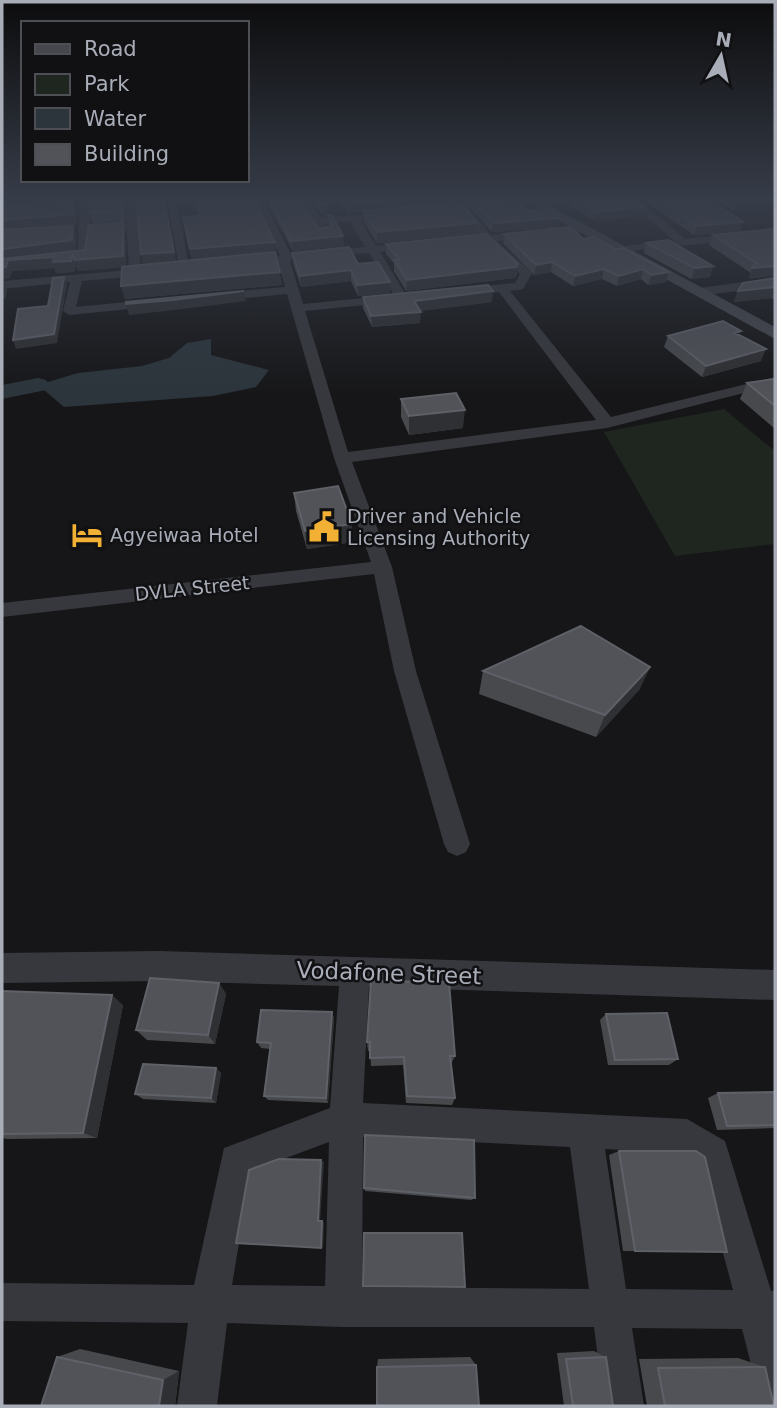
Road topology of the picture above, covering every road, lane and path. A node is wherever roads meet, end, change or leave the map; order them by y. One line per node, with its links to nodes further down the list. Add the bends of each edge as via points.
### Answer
1 (135, 266): 8 (street)
2 (199, 266): 7 (street)
3 (289, 266): 13 (street)
4 (384, 266): 18 (street, via 408,297)
5 (518, 266): 12 (street, via 526,273 519,286)
6 (651, 266): 14 (street)
7 (185, 267): 8 (street)
8 (135, 272): 9 (street)
9 (77, 278): 11 (street); 17 (street, via 69,311)
10 (775, 282): 14 (street)
11 (2, 285)
12 (502, 288): 15 (street); 21 (street)
13 (291, 290): 16 (street); 18 (street)
14 (699, 292): 19 (street)
15 (452, 293)
16 (204, 298)
17 (166, 302)
18 (296, 308): 22 (street)
19 (774, 332)
20 (775, 381): 21 (street)
21 (607, 423): 22 (street)
22 (341, 458): 23 (street)
23 (382, 567): 24 (street, DVLA Street); 25 (street, via 405,671)
24 (2, 610)
25 (457, 844)
26 (2, 968): 27 (street, Vodafone Street, via 160,965)
27 (355, 972): 28 (street, Vodafone Street); 29 (street)
28 (775, 985)
29 (346, 1119): 30 (street); 32 (street, via 236,1160); 33 (street)
30 (585, 1129): 34 (street); 35 (street, via 687,1136 713,1153)
31 (2, 1302): 32 (street)
32 (211, 1302): 33 (street); 37 (street)
33 (343, 1308): 34 (street)
34 (608, 1309): 35 (street); 38 (street)
35 (766, 1310): 36 (street)
36 (775, 1389)
37 (197, 1406)
38 (624, 1406)

